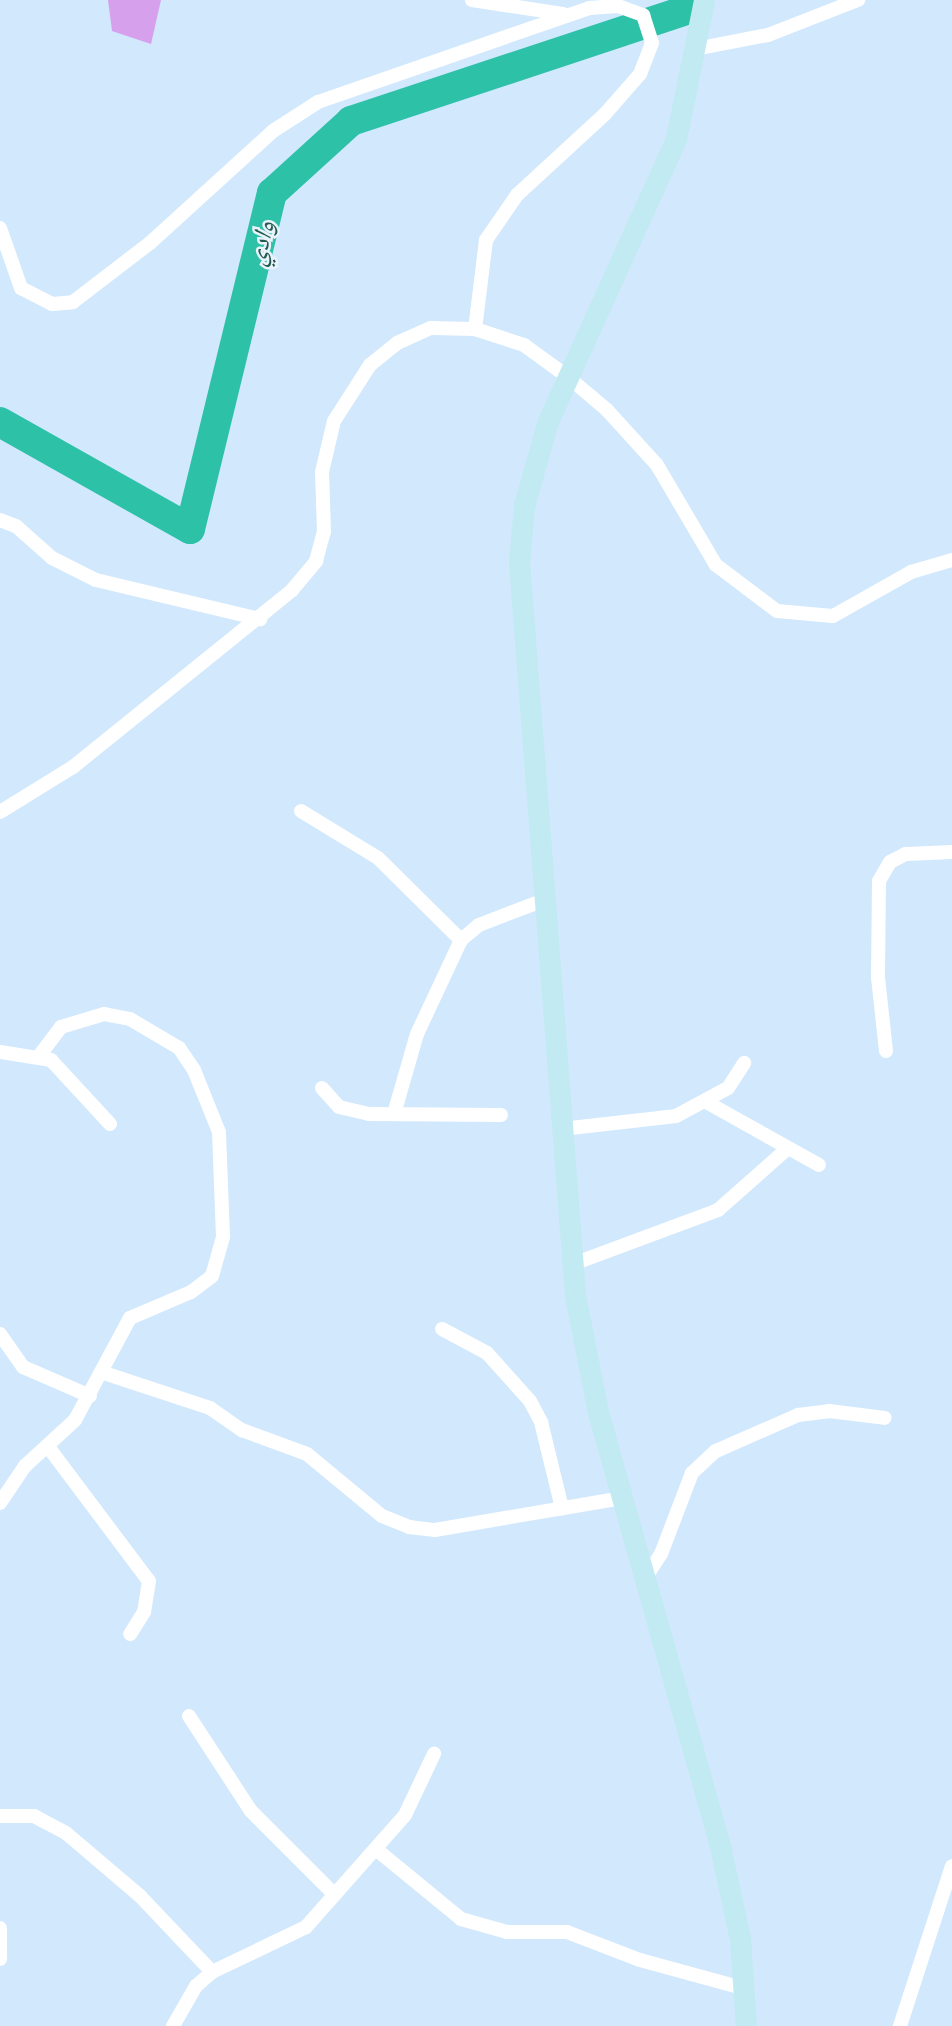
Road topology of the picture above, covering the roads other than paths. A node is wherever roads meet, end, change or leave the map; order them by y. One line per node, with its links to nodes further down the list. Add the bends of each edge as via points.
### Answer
1 (472, 0): 4 (street)
2 (704, 0): 5 (main road)
3 (858, 0): 5 (street, via 768,35)
4 (571, 14): 6 (street, via 318,102 272,131 150,243 73,302 52,304 22,288); 7 (street, via 604,6 632,10 649,22 652,43 640,74 605,114 503,211 486,240)
5 (695, 50): 8 (main road, via 676,139 661,182)
6 (0, 228)
7 (475, 329): 8 (street, via 524,345); 11 (street, via 431,328 397,343 370,365 334,421 322,472 324,532 316,561)
8 (568, 377): 10 (street, via 607,410 657,465 716,565 777,611 833,616 911,572); 15 (main road, via 547,424 527,494 519,562)
9 (0, 520): 11 (street, via 16,526 52,558 96,580)
10 (952, 560)
11 (260, 619): 13 (street, via 72,766)
12 (300, 811): 16 (street, via 378,858)
13 (0, 812)
14 (952, 852): 17 (street, via 906,854 890,862 879,881 878,977)
15 (544, 900): 16 (street, via 479,925); 26 (main road)
16 (461, 940): 23 (street, via 416,1034)
17 (886, 1051)
18 (0, 1052): 19 (street)
19 (39, 1056): 25 (street, via 61,1067); 32 (street, via 61,1027 83,1016 130,1019 179,1048 194,1070 219,1132 223,1237 212,1276 191,1292 130,1318)
20 (744, 1063): 22 (street, via 728,1088)
21 (322, 1088): 23 (street, via 339,1107)
22 (708, 1103): 26 (street, via 676,1115); 27 (street)
23 (394, 1114): 24 (street)
24 (501, 1115)
25 (110, 1124)
26 (562, 1129): 29 (main road)
27 (787, 1149): 28 (street); 29 (street, via 718,1210)
28 (819, 1165)
29 (573, 1264): 36 (main road, via 598,1412)
30 (442, 1328): 38 (street, via 487,1353 530,1401 541,1422)
31 (0, 1334): 33 (street, via 23,1367)
32 (104, 1373): 33 (street); 38 (street, via 211,1408 242,1430 307,1454 382,1516 409,1527 435,1530)
33 (90, 1396): 35 (street)
34 (885, 1419): 39 (street, via 829,1411 798,1415 716,1451 692,1473 674,1507 661,1554)
35 (49, 1448): 37 (street, via 25,1466); 40 (street, via 149,1581 144,1612)
36 (622, 1499): 38 (street); 39 (main road)
37 (0, 1503)
38 (562, 1508)
39 (644, 1580): 50 (main road, via 721,1851)
40 (130, 1634)
41 (189, 1716): 46 (street, via 251,1811)
42 (434, 1754): 44 (street, via 405,1815)
43 (0, 1816): 49 (street, via 34,1816 66,1833 140,1896)
44 (377, 1850): 46 (street); 50 (street, via 461,1919 507,1932 567,1932 640,1960)
45 (952, 1866): 53 (street)
46 (334, 1894): 49 (street, via 306,1927)
47 (0, 1928): 48 (street)
48 (0, 1959)
49 (212, 1972): 51 (street, via 196,1986)
50 (746, 1989): 52 (main road)
51 (173, 2026)
52 (746, 2026)
53 (900, 2026)

